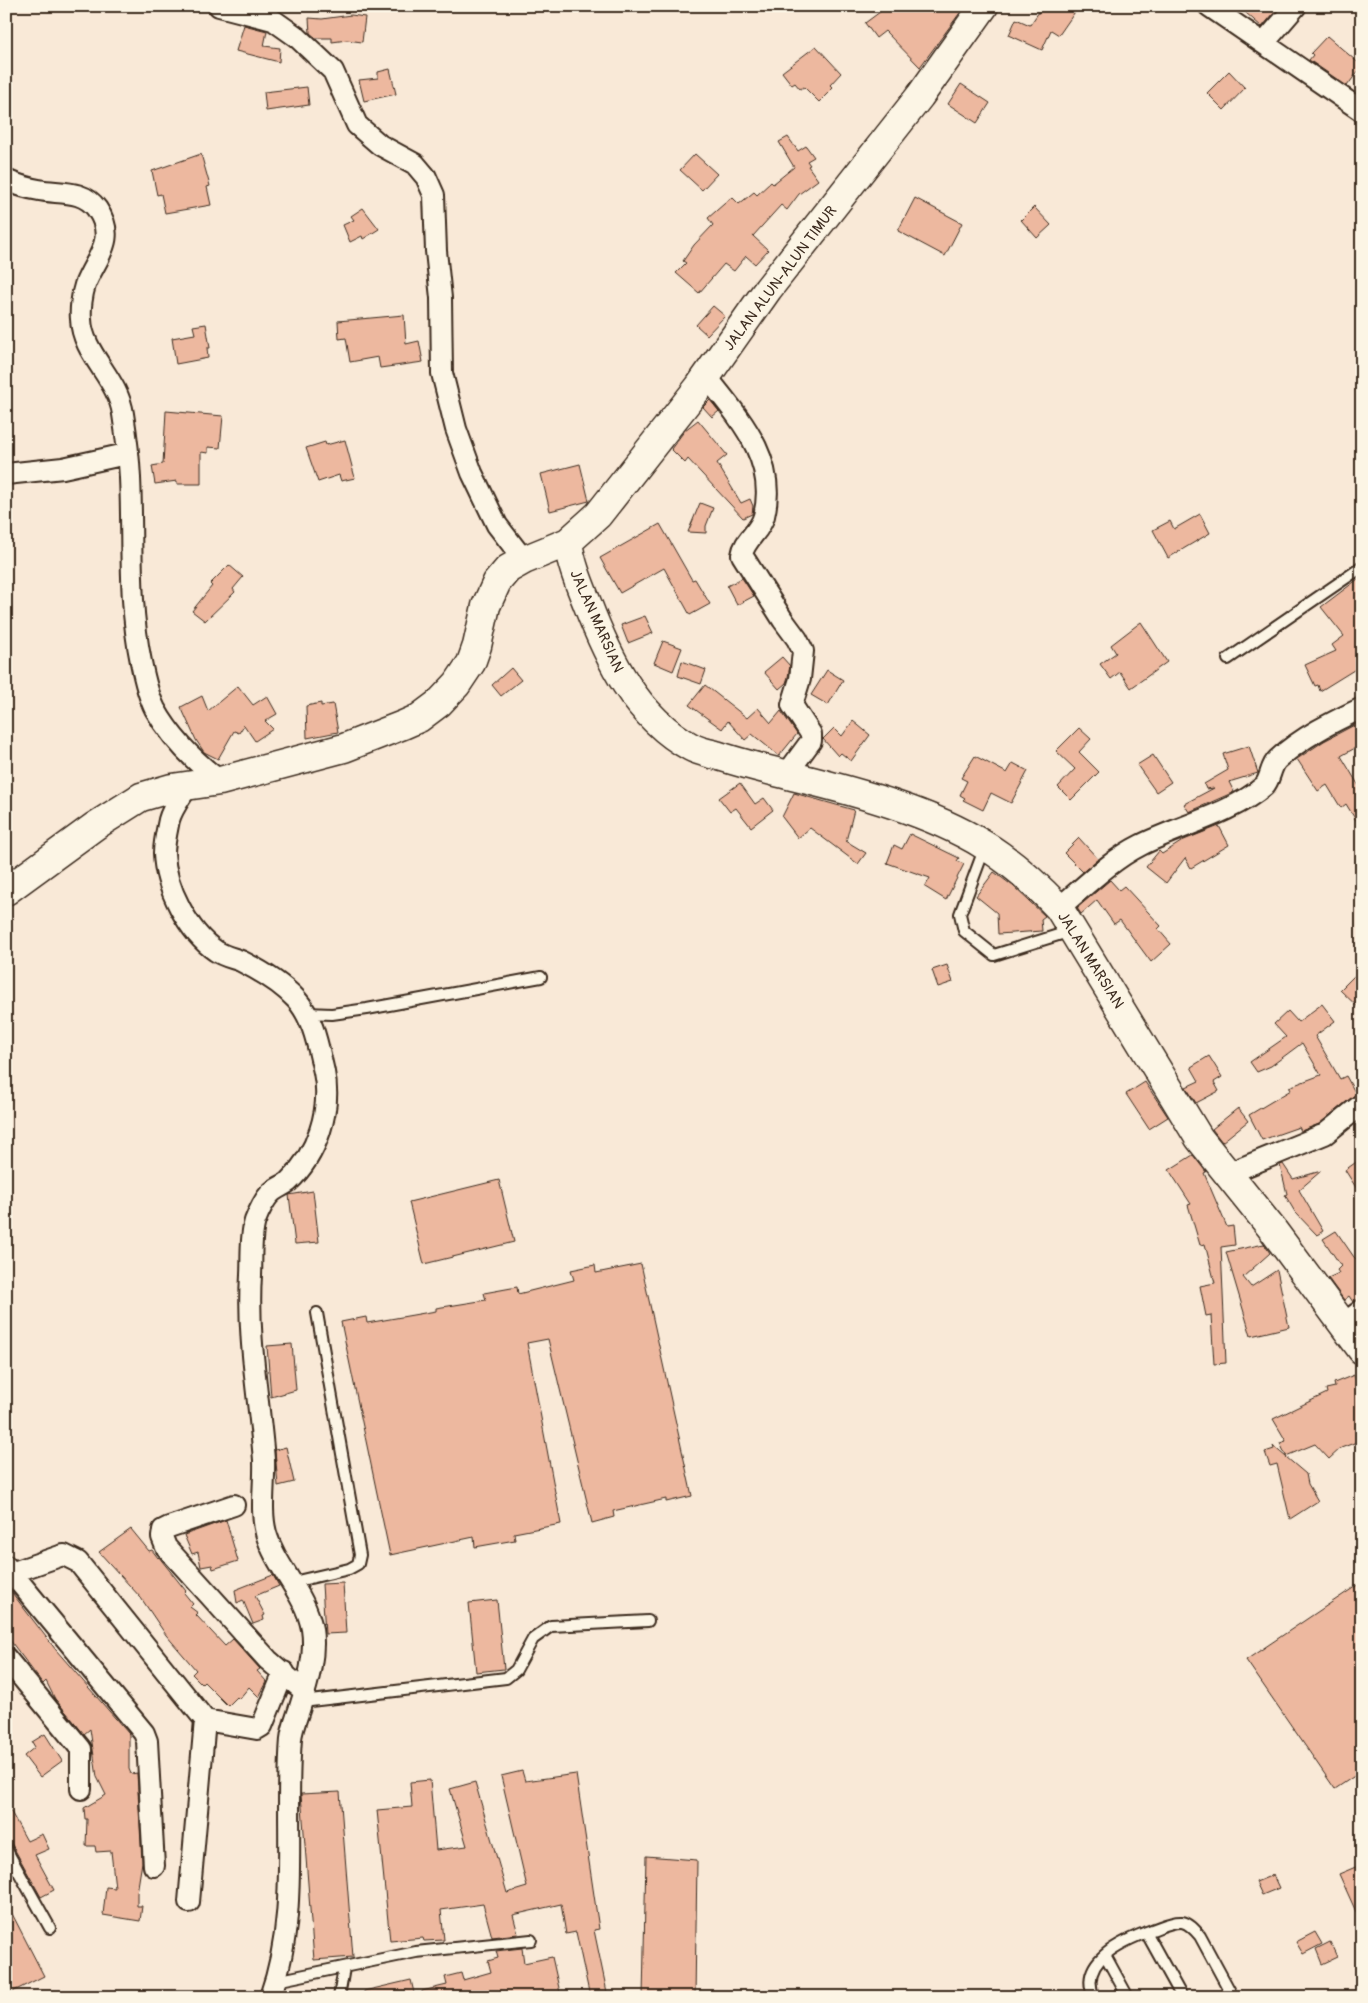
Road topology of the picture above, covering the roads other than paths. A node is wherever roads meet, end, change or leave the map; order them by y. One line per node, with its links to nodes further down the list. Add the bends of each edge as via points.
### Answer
1 (219, 6): 12 (street, via 273,20 298,37 333,71 357,125 380,145 414,164 426,177 434,195 442,298 442,373 456,429 472,473 497,525)
2 (984, 6): 8 (street, JALAN ALUN-ALUN TIMUR, via 920,96 768,289)
3 (1209, 6): 5 (street)
4 (1296, 6): 5 (street)
5 (1264, 43): 6 (street)
6 (1362, 111)
7 (6, 180): 9 (street, via 40,190 83,196 97,208 106,225 102,256 85,287 81,319 85,339 117,392 123,413)
8 (706, 376): 11 (street, JALAN ALUN-ALUN TIMUR, via 598,515); 16 (street, via 763,459 768,491 764,515 761,527 742,555 803,651 800,679 792,705 811,734 810,741)
9 (126, 454): 10 (street, via 63,468); 17 (street, via 130,476 130,575 134,627 144,679 165,726 193,761)
10 (6, 474)
11 (568, 542): 12 (street, JALAN ALUN-ALUN TIMUR); 16 (street, JALAN MARSIAN, via 570,562 595,625 616,669 647,711 691,747)
12 (524, 560): 17 (street, JALAN ALUN-ALUN TIMUR, via 508,569 497,582 486,606 471,663 439,702 419,718 344,748)
13 (1362, 567): 14 (lane)
14 (1228, 659)
15 (1362, 708): 21 (street, via 1322,727 1277,760 1265,785 1192,825 1140,845 1112,864)
16 (786, 775): 19 (street, JALAN MARSIAN, via 936,820)
17 (220, 781): 18 (street, JALAN ALUN-ALUN TIMUR)
18 (188, 785): 20 (street, JALAN ALUN-ALUN TIMUR, via 141,797 123,806); 23 (street, via 170,817 164,853 170,883 181,908 197,932 217,951 245,963 283,988 296,998)
19 (985, 846): 21 (street, JALAN MARSIAN, via 1037,885); 21 (lane, via 960,911 964,931 994,954)
20 (6, 891)
21 (1067, 919): 25 (street, JALAN MARSIAN, via 1199,1138)
22 (541, 977): 23 (lane, via 367,1009 332,1014)
23 (306, 1013): 31 (street, via 314,1031 327,1087 326,1115 308,1156 288,1182 269,1194 255,1222 249,1308 261,1421 266,1531 272,1549)
24 (1362, 1104): 25 (street, via 1325,1134)
25 (1227, 1174): 27 (street, JALAN MARSIAN)
26 (317, 1313): 31 (lane, via 360,1555 358,1564 349,1569)
27 (1352, 1317): 28 (street, JALAN MARSIAN)
28 (1362, 1350)
29 (234, 1505): 34 (street, via 169,1527 162,1537 166,1547 255,1646)
30 (9, 1570): 36 (street, via 60,1556 78,1562); 39 (street, via 144,1733)
31 (293, 1582): 35 (street, via 302,1597 314,1650)
32 (648, 1621): 35 (lane, via 551,1626 533,1639 516,1670 506,1678)
33 (9, 1664): 37 (street, via 81,1749)
34 (284, 1672): 35 (street); 36 (street, via 262,1726 257,1729)
35 (303, 1697): 46 (street, via 291,1740 291,1838 286,1931)
36 (205, 1720): 40 (street)
37 (81, 1789)
38 (6, 1849): 41 (lane)
39 (154, 1866)
40 (189, 1902)
41 (50, 1928)
42 (1146, 1932): 44 (lane, via 1125,1940); 50 (lane); 51 (lane, via 1173,1923 1189,1925 1200,1936)
43 (531, 1940): 45 (lane, via 416,1952)
44 (1105, 1955): 48 (lane, via 1090,1976); 49 (lane)
45 (344, 1968): 46 (lane); 47 (lane)
46 (273, 1989)
47 (340, 1997)
48 (1094, 1997)
49 (1128, 1997)
50 (1182, 1997)
51 (1233, 1997)

